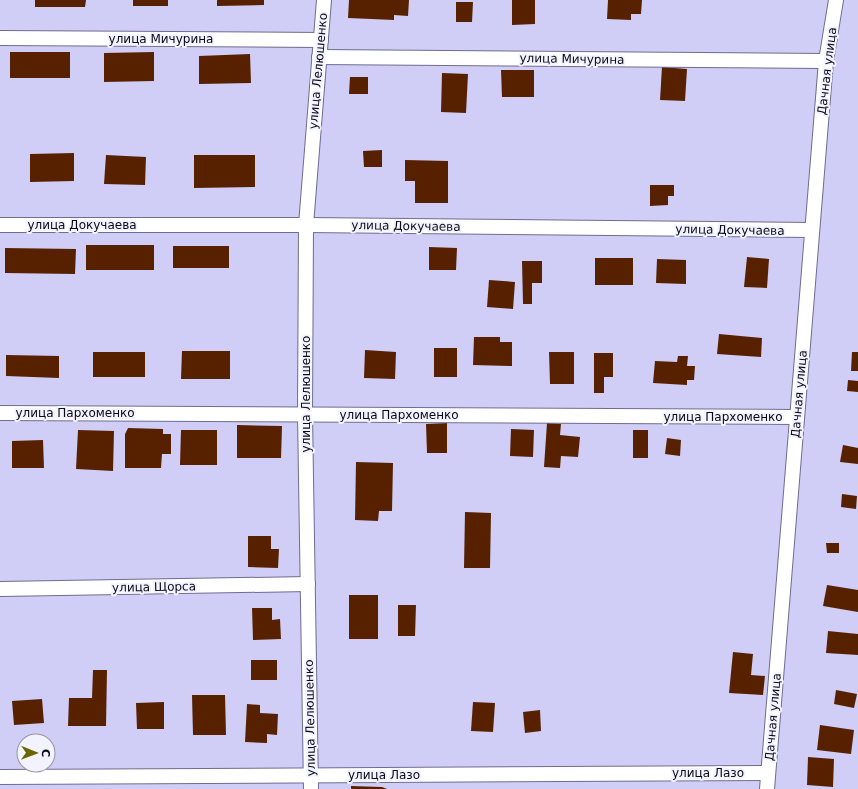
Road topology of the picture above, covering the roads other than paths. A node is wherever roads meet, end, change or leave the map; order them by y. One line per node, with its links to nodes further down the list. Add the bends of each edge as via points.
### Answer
1 (324, 0): 4 (street, улица Лелюшенко)
2 (836, 0): 6 (street, Дачная улица)
3 (0, 38): 4 (street, улица Мичурина)
4 (321, 40): 5 (street, улица Лелюшенко)
5 (319, 57): 6 (street, улица Мичурина); 8 (street, улица Лелюшенко)
6 (826, 61): 9 (street, Дачная улица)
7 (0, 225): 8 (street, улица Докучаева)
8 (306, 225): 9 (street, улица Докучаева); 11 (street, улица Лелюшенко)
9 (812, 230): 12 (street, Дачная улица)
10 (0, 412): 11 (street, улица Пархоменко)
11 (305, 415): 12 (street, улица Пархоменко); 13 (street, улица Лелюшенко)
12 (797, 417): 15 (street, Дачная улица)
13 (308, 584): 14 (street, улица Щорса); 17 (street, улица Лелюшенко)
14 (0, 589)
15 (768, 773): 17 (street, улица Лазо); 18 (street, Дачная улица)
16 (0, 777): 17 (street, улица Лазо)
17 (311, 782)
18 (767, 789)

